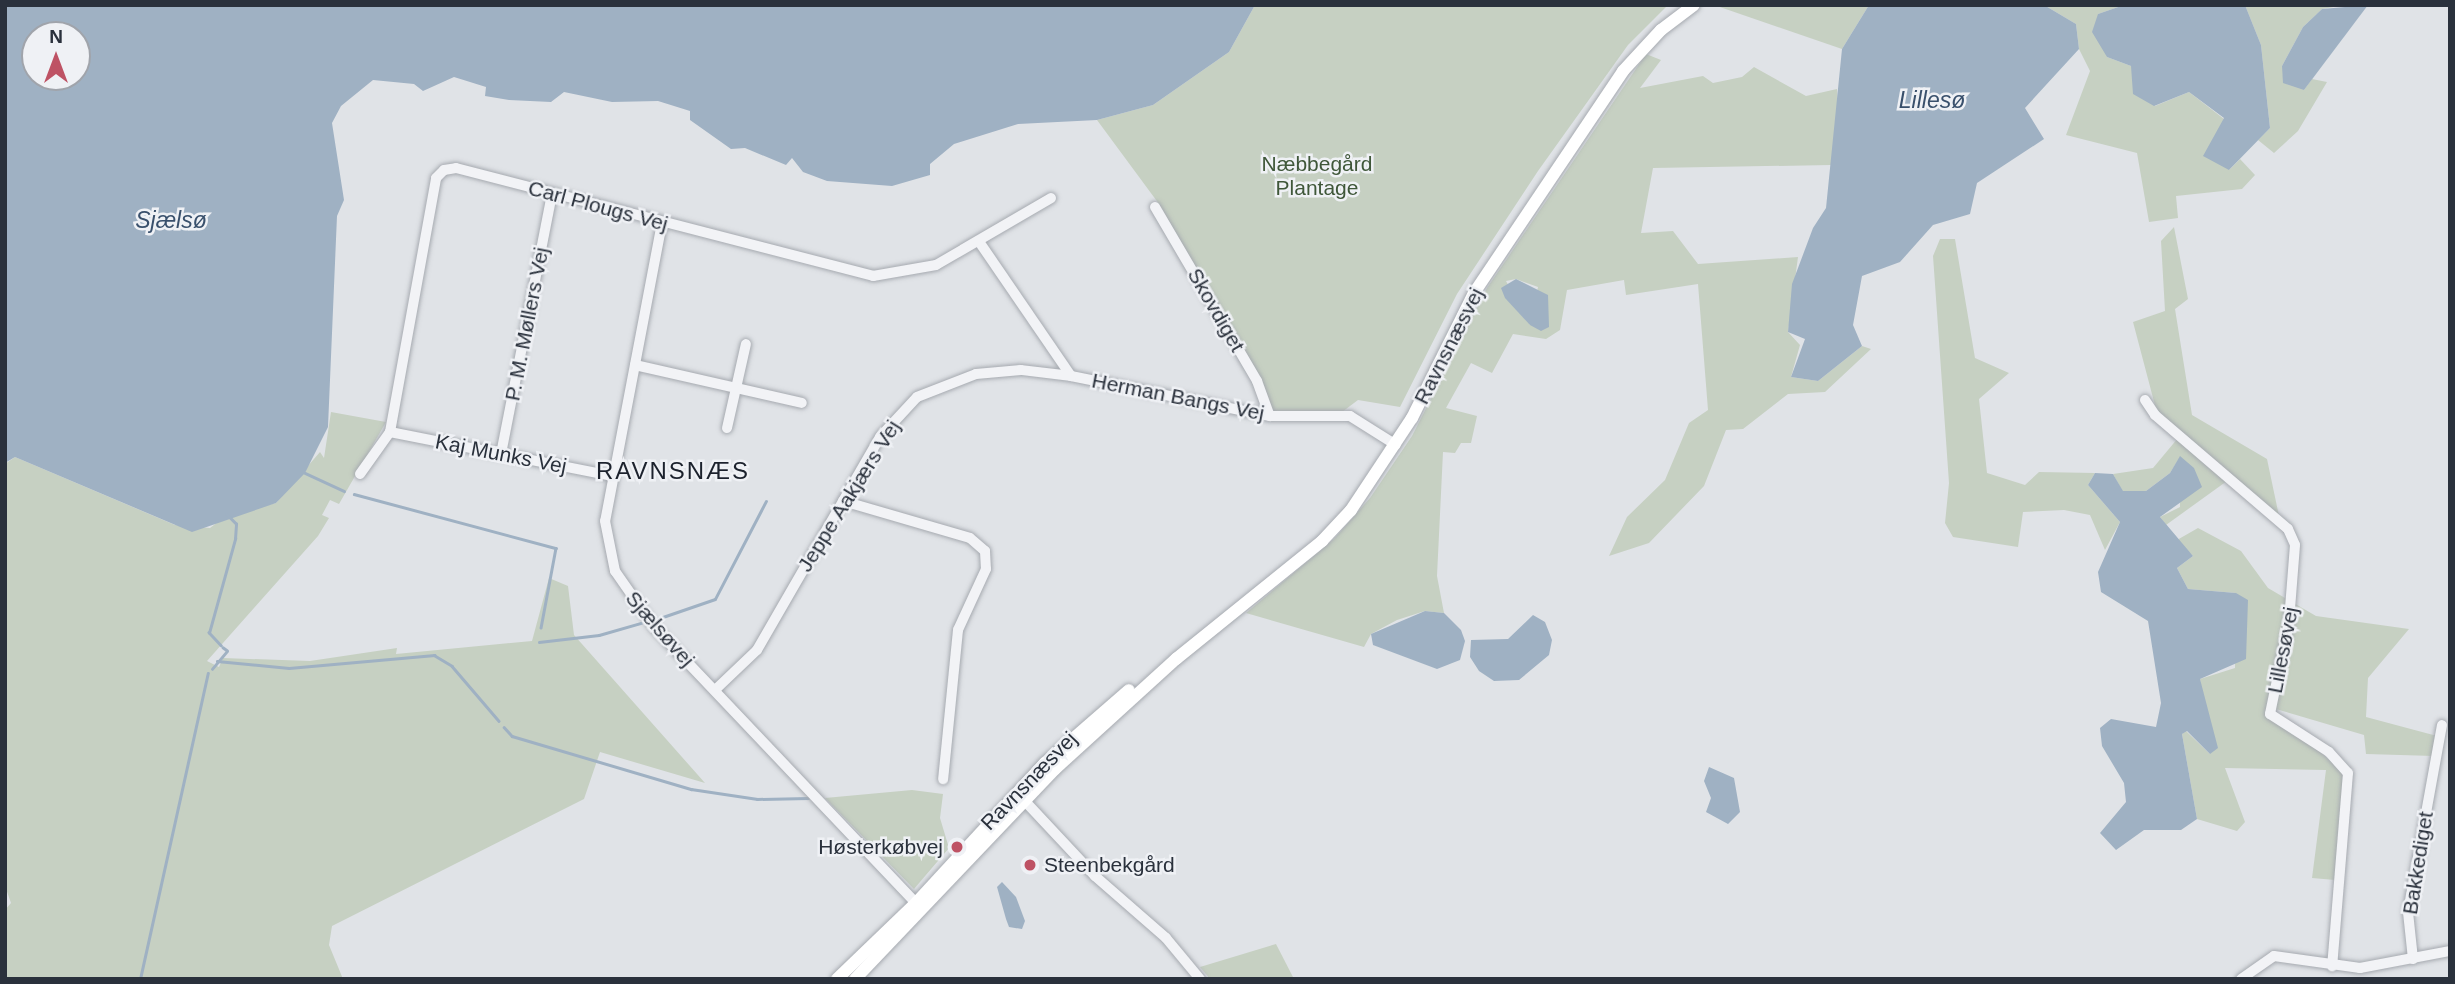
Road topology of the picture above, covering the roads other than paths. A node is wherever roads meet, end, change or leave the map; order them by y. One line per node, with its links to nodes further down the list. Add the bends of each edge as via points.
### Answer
1 (1694, 5): 16 (main road, Ravnsnæsvej, via 1661,30 1623,71 1474,293)
2 (552, 194): 5 (street, Carl Plougs Vej); 15 (street, Carl Plougs Vej, via 456,168 439,173); 17 (street, P. M. Møllers Vej)
3 (1051, 198): 6 (street, Carl Plougs Vej)
4 (1155, 207): 13 (street, Skovdiget, via 1256,381)
5 (662, 223): 6 (street, Carl Plougs Vej, via 873,275 915,271); 8 (street, Sjælsøvej)
6 (980, 243): 9 (street, Herman Bangs Vej)
7 (747, 344): 10 (street)
8 (635, 365): 10 (street); 19 (street, Sjælsøvej)
9 (1071, 376): 13 (street, Herman Bangs Vej); 20 (street, Jeppe Aakjærs Vej, via 1000,370 934,387 896,416)
10 (736, 388): 12 (street); 14 (street)
11 (2145, 400): 28 (street, Lillesøvej, via 2154,415 2288,528 2295,545 2289,622 2270,713 2329,752 2348,773)
12 (802, 403)
13 (1270, 416): 16 (street, Herman Bangs Vej, via 1350,416)
14 (727, 428)
15 (390, 432): 17 (street, Kaj Munks Vej); 18 (street, Carl Plougs Vej)
16 (1396, 445): 24 (main road, Ravnsnæsvej, via 1322,541 1176,659)
17 (501, 454): 19 (street, Kaj Munks Vej)
18 (360, 474)
19 (612, 476): 21 (street, Sjælsøvej, via 605,521 615,571 654,627)
20 (843, 501): 21 (street, Jeppe Aakjærs Vej, via 757,650); 23 (street, via 970,537 985,551 986,569 958,630)
21 (715, 690): 25 (street, Sjælsøvej)
22 (2442, 725): 27 (street, Bakkediget, via 2408,912)
23 (943, 779)
24 (1021, 796): 25 (main road, Ravnsnæsvej); 31 (street, via 1095,876 1166,938)
25 (921, 907): 29 (main road, Ravnsnæsvej); 30 (main road, Ravnsnæsvej)
26 (2450, 951): 27 (street)
27 (2413, 959): 28 (street, via 2360,968)
28 (2332, 966): 32 (street, via 2274,956)
29 (837, 979)
30 (855, 979)
31 (1200, 979)
32 (2241, 979)

